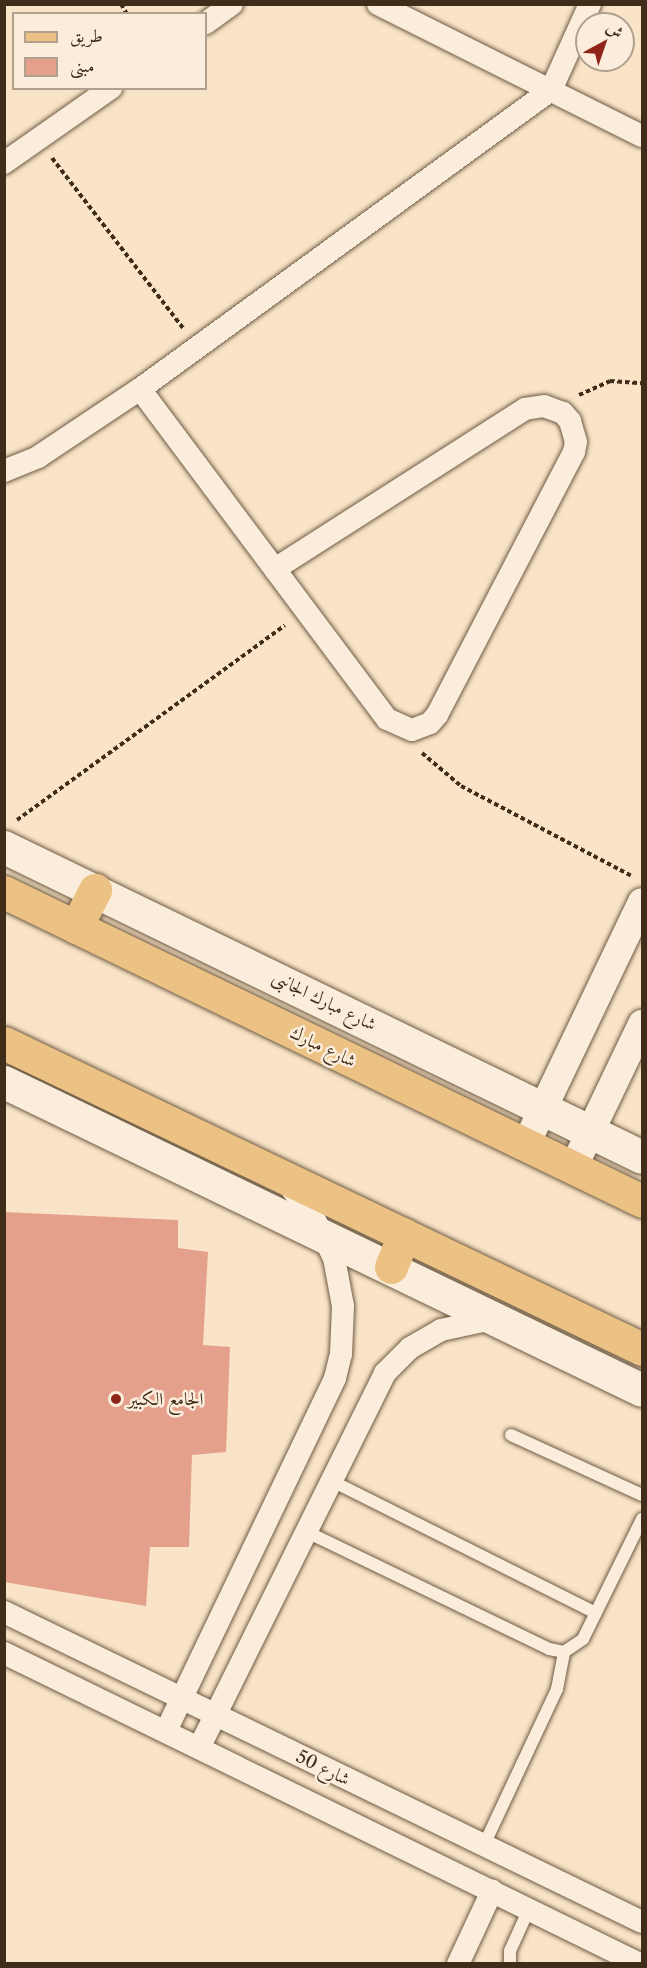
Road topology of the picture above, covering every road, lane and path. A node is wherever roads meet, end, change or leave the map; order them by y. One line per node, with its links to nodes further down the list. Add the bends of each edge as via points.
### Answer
1 (232, 4): 4 (street)
2 (378, 4): 6 (street)
3 (590, 4): 6 (street)
4 (207, 22)
5 (108, 90): 8 (street)
6 (551, 90): 7 (street); 10 (street)
7 (642, 136)
8 (38, 139): 9 (street); 10 (path)
9 (4, 163)
10 (198, 348): 12 (street)
11 (642, 383): 13 (path, via 624,379 596,385 572,401)
12 (140, 389): 14 (street, via 38,457); 15 (street)
13 (563, 413): 15 (street, via 544,406 525,409); 17 (street, via 575,431 574,452 437,715 422,728)
14 (4, 471)
15 (275, 569): 16 (street)
16 (306, 610): 17 (street, via 387,719); 18 (path)
17 (403, 728): 19 (path, via 425,756 461,786)
18 (9, 834): 20 (main road, شارع مبارك الجانبى)
19 (642, 881)
20 (95, 890): 23 (main road); 27 (main road, شارع مبارك الجانبى)
21 (4, 892): 23 (main road, شارع مبارك)
22 (642, 902): 27 (street)
23 (76, 927): 29 (main road, شارع مبارك)
24 (642, 1024): 28 (street)
25 (4, 1043): 32 (main road)
26 (4, 1082): 34 (main road)
27 (543, 1108): 28 (main road, شارع مبارك الجانبى); 29 (street)
28 (590, 1132): 30 (main road, شارع مبارك الجانبى); 31 (street)
29 (526, 1144): 31 (main road, شارع مبارك)
30 (642, 1157)
31 (573, 1168): 33 (main road, شارع مبارك)
32 (281, 1177): 34 (street); 35 (main road)
33 (642, 1201)
34 (324, 1235): 36 (main road); 49 (street, via 340,1282 343,1306 342,1346 335,1378)
35 (404, 1235): 36 (main road); 38 (main road)
36 (391, 1267): 37 (main road)
37 (496, 1318): 39 (main road); 41 (street, via 441,1330 397,1359 375,1387)
38 (642, 1349)
39 (642, 1390)
40 (511, 1435): 42 (lane)
41 (330, 1480): 44 (street); 46 (lane)
42 (642, 1495)
43 (642, 1519): 46 (lane)
44 (305, 1531): 47 (lane, via 549,1649); 50 (street)
45 (4, 1612): 49 (street, شارع 50)
46 (596, 1613): 47 (lane, via 578,1645)
47 (564, 1652): 53 (lane, via 557,1689)
48 (4, 1653): 51 (street, شارع 50)
49 (182, 1699): 50 (street, شارع 50); 51 (street)
50 (214, 1716): 52 (street); 53 (street, شارع 50)
51 (166, 1731): 52 (street, شارع 50)
52 (199, 1748): 54 (street, شارع 50)
53 (484, 1845): 56 (street, شارع 50)
54 (492, 1891): 55 (street, شارع 50); 58 (street)
55 (529, 1909): 57 (street, شارع 50); 59 (lane, via 510,1952)
56 (642, 1922)
57 (634, 1962)
58 (458, 1964)
59 (510, 1964)

